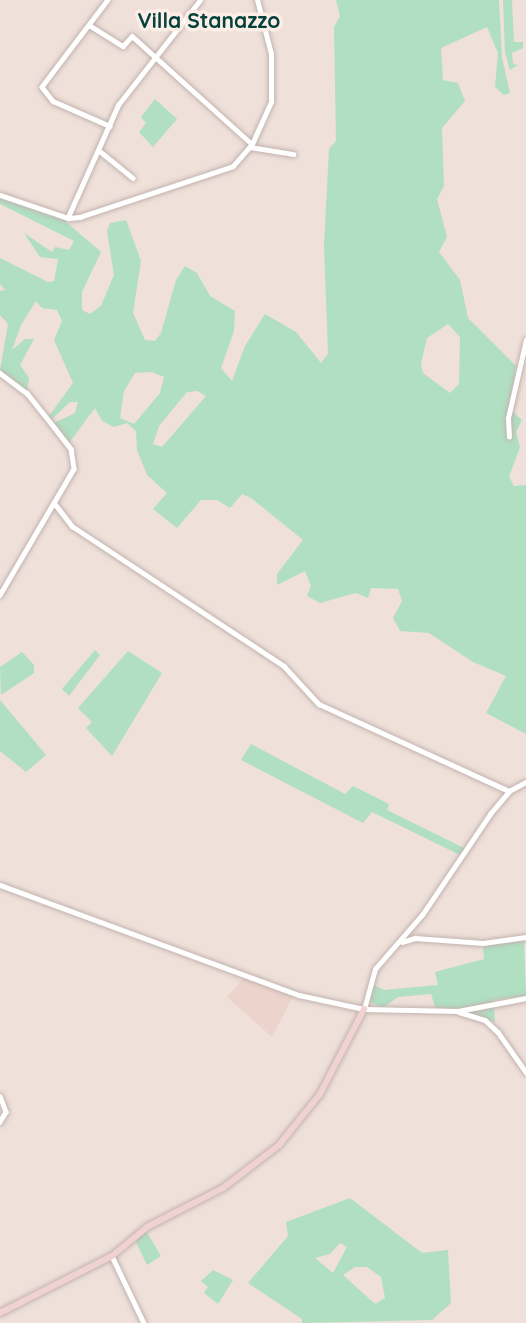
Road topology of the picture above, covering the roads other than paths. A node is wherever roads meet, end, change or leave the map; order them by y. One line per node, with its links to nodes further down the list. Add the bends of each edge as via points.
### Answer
1 (108, 0): 4 (street)
2 (200, 0): 5 (street)
3 (257, 0): 7 (street, via 271,54 273,85 267,114)
4 (89, 24): 5 (street, via 123,46 132,36); 6 (street, via 43,87 53,101)
5 (155, 53): 6 (street, via 118,105); 7 (street)
6 (110, 126): 8 (street)
7 (251, 146): 9 (street); 12 (street, via 233,166 210,177 95,214)
8 (101, 152): 10 (street); 12 (street)
9 (293, 154)
10 (133, 178)
11 (0, 195): 12 (street)
12 (68, 218)
13 (526, 340): 15 (street, via 508,418)
14 (0, 373): 16 (street, via 27,393 74,456 74,469)
15 (509, 437)
16 (55, 504): 17 (street); 19 (street, via 72,526 284,666 319,704)
17 (0, 595)
18 (526, 782): 19 (street)
19 (509, 791): 22 (street)
20 (0, 885): 24 (street, via 299,995)
21 (526, 937): 22 (street, via 483,943 415,938)
22 (401, 943): 24 (street, via 375,969)
23 (526, 998): 25 (street)
24 (364, 1009): 25 (street); 29 (street, via 320,1094 279,1145 223,1188 147,1227)
25 (458, 1012): 26 (street, via 491,1026)
26 (526, 1072)
27 (0, 1096): 28 (street, via 6,1112)
28 (0, 1122)
29 (112, 1256): 30 (street); 31 (street)
30 (0, 1313)
31 (144, 1323)

